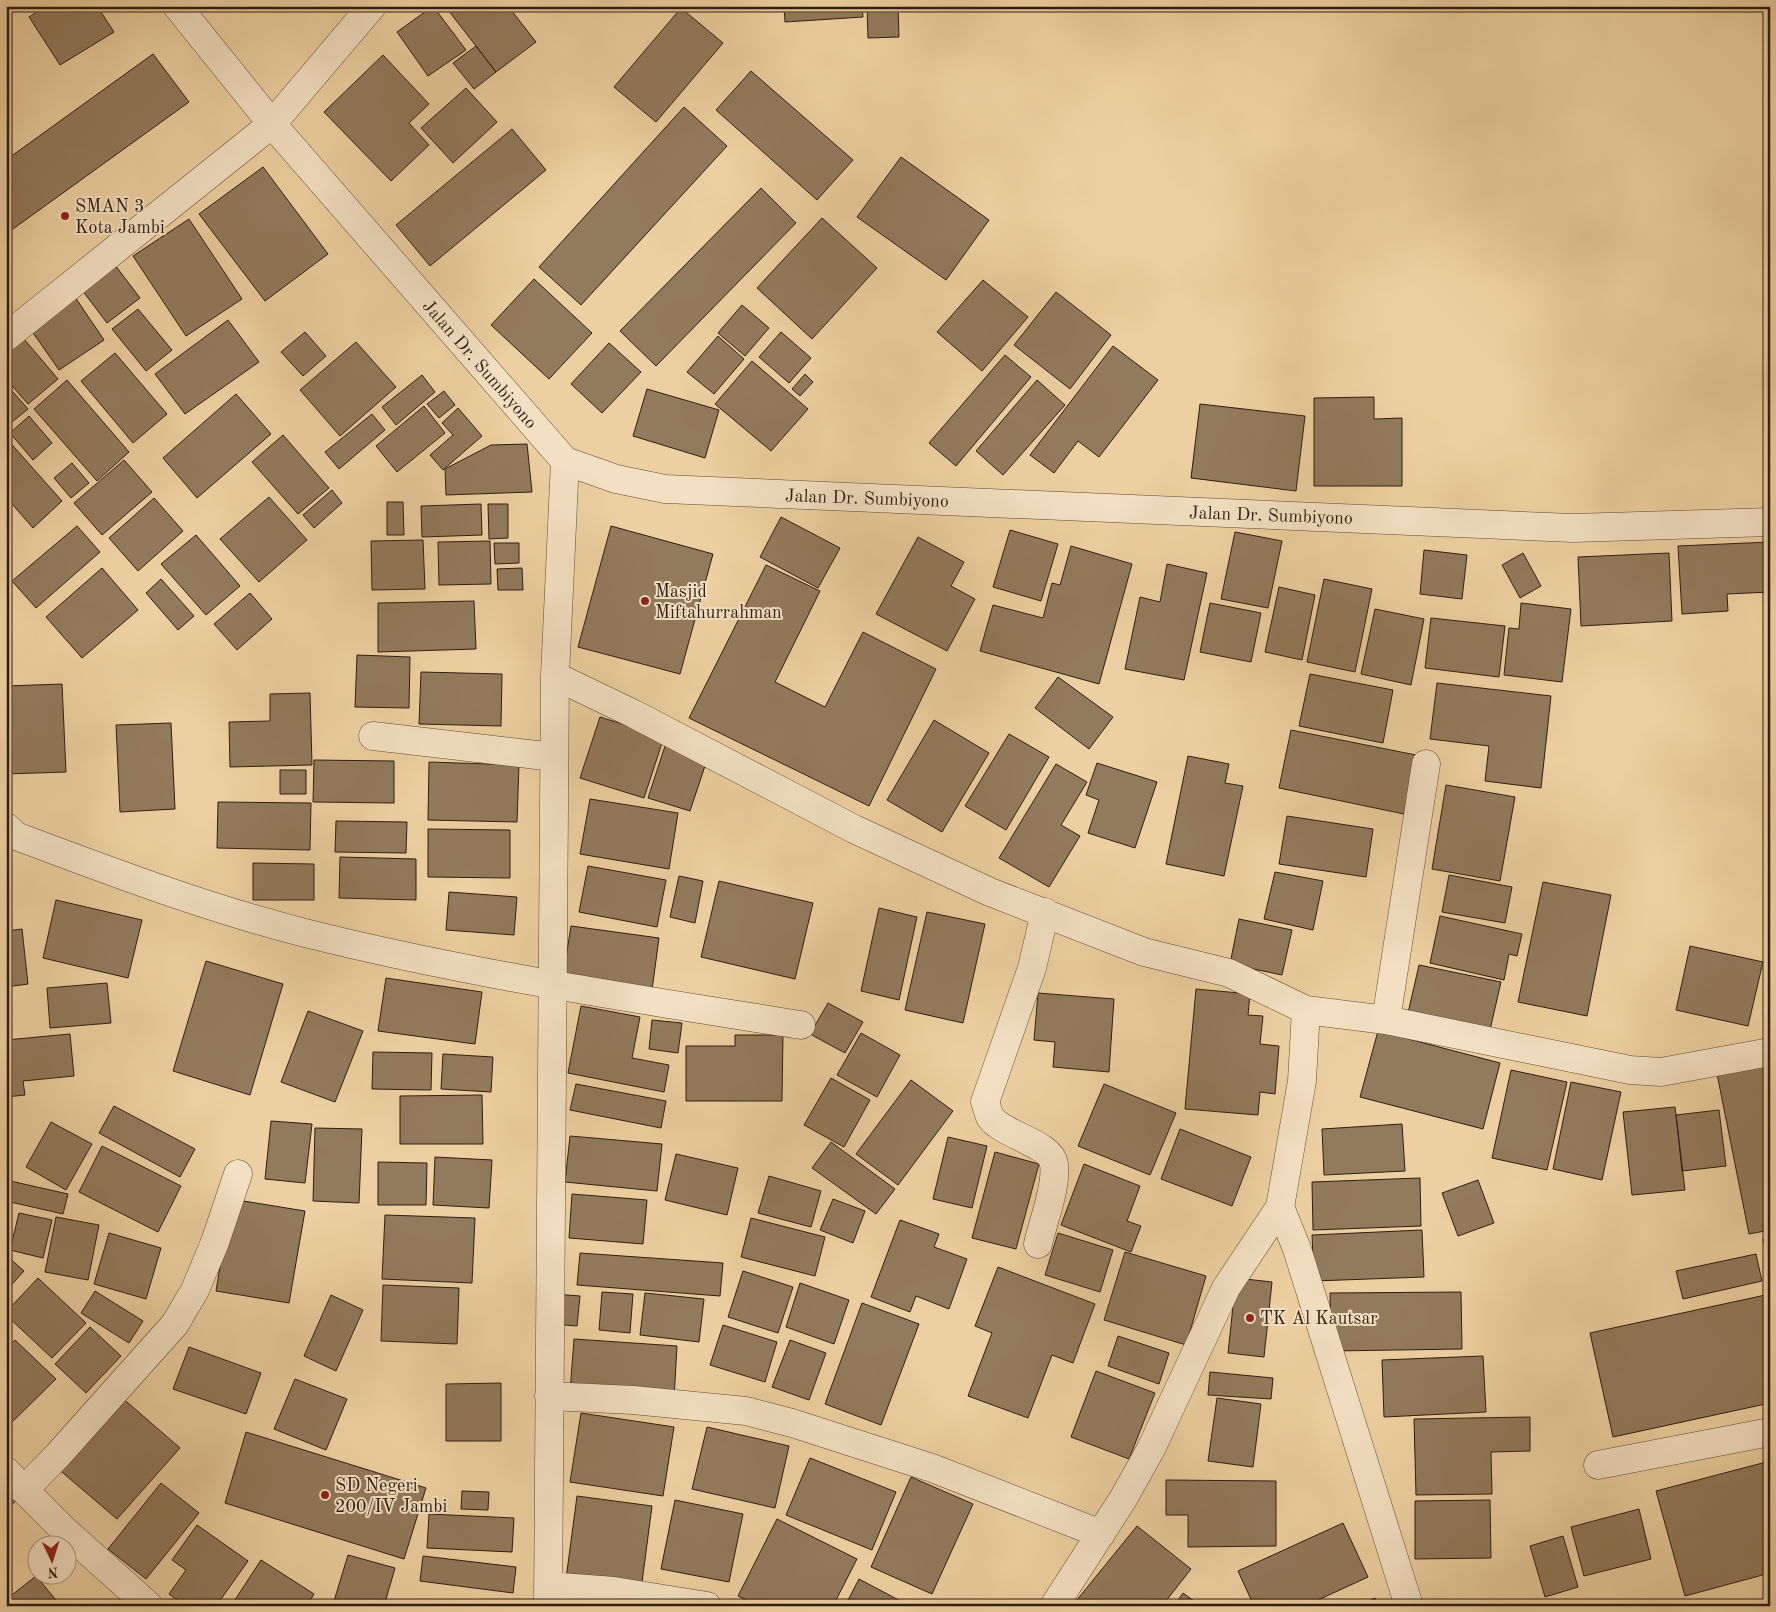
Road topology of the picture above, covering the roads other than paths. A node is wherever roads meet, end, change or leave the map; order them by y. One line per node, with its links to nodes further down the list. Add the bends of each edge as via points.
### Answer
1 (177, 6): 3 (street, Jalan Dr. Sumbiyono)
2 (372, 6): 3 (street)
3 (272, 124): 4 (street); 5 (street, Jalan Dr. Sumbiyono)
4 (6, 337)
5 (565, 461): 6 (street, Jalan Dr. Sumbiyono, via 616,479 665,489 1573,528); 7 (street)
6 (1770, 522)
7 (555, 676): 9 (street); 12 (street, via 854,829 990,892)
8 (372, 736): 9 (street)
9 (554, 757): 13 (street)
10 (1426, 764): 15 (street)
11 (10, 836): 13 (street, via 174,895 304,933)
12 (1045, 912): 14 (street, via 1144,952 1229,973); 20 (street, via 1032,968 985,1102 990,1117 999,1125 1049,1154 1054,1162 1054,1176)
13 (552, 986): 16 (street); 21 (street)
14 (1306, 1010): 15 (street); 19 (street, via 1302,1081)
15 (1386, 1020): 17 (street, via 1630,1070 1660,1072)
16 (801, 1025)
17 (1770, 1052)
18 (238, 1174): 24 (street, via 195,1290 174,1324 58,1455)
19 (1280, 1207): 25 (street, via 1226,1288 1151,1450); 30 (street)
20 (1038, 1244)
21 (549, 1396): 25 (street, via 746,1411 932,1468); 26 (street)
22 (1770, 1432): 23 (street)
23 (1598, 1465)
24 (15, 1481): 27 (street)
25 (1101, 1534): 29 (street)
26 (548, 1596): 28 (street, via 614,1592)
27 (149, 1606)
28 (707, 1606)
29 (1054, 1606)
30 (1409, 1606)

